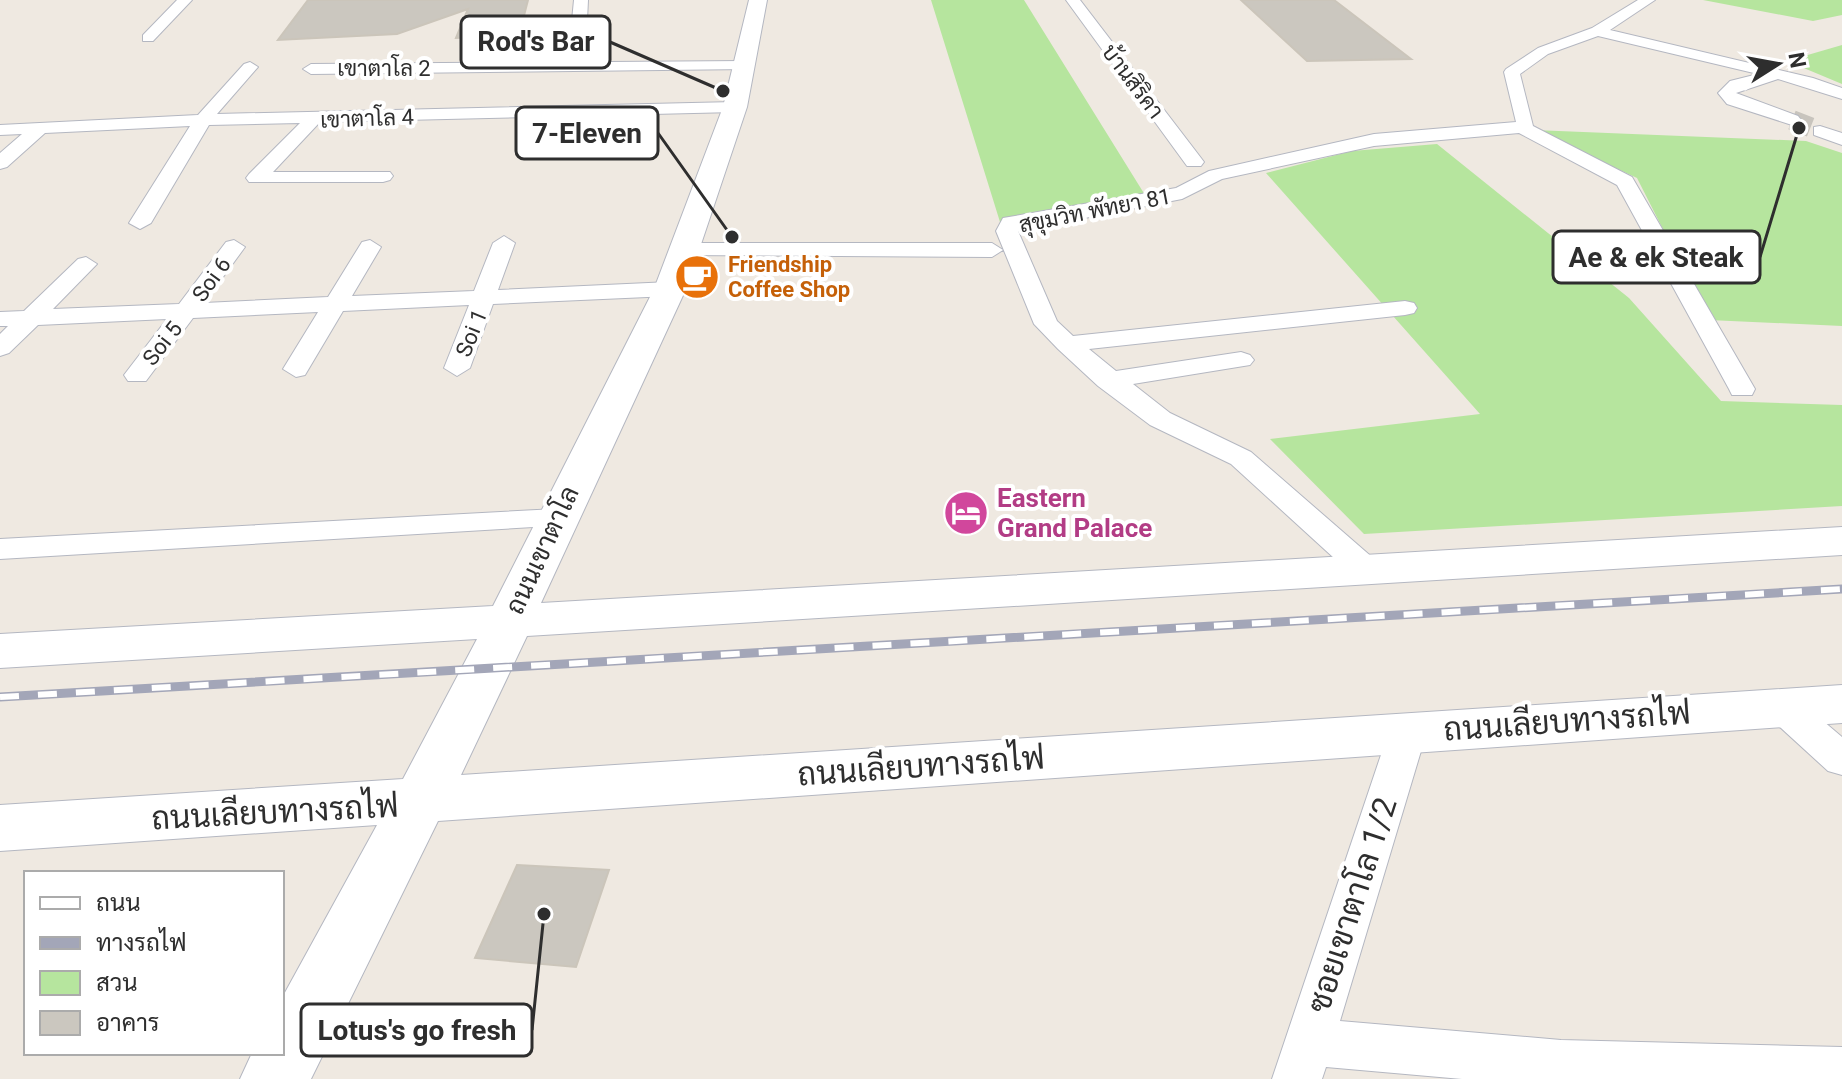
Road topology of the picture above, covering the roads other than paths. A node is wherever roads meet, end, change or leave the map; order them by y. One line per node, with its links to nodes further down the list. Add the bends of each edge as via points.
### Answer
1 (185, 0): 7 (street)
2 (581, 0): 8 (street)
3 (758, 0): 9 (street, ถนนเขาตาโล)
4 (1073, 0): 23 (street, บ้านสิริคา)
5 (1648, 0): 6 (street)
6 (1597, 31): 12 (street); 18 (street, via 1543,51 1512,72)
7 (148, 38)
8 (578, 41)
9 (744, 66): 11 (street, เขาตาโล 2); 14 (street, ถนนเขาตาโล)
10 (250, 67): 16 (street)
11 (311, 69)
12 (1777, 74): 13 (street); 17 (street, via 1736,85 1726,93)
13 (1842, 94)
14 (735, 107): 15 (street, เขาตาโล 4); 30 (street, ถนนเขาตาโล)
15 (314, 119): 16 (street, เขาตาโล 4); 25 (street, via 256,178)
16 (203, 120): 19 (street, เขาตาโล 4); 26 (street)
17 (1792, 120)
18 (1522, 127): 40 (street, สุขุมวิท พัทยา 81, via 1374,140 1216,175 1182,193 1011,223 1007,231 1046,324); 47 (street, via 1627,184)
19 (40, 128): 20 (street, เขาตาโล 4); 24 (street)
20 (0, 130)
21 (1820, 131): 22 (street)
22 (1842, 139)
23 (1194, 162)
24 (0, 163)
25 (383, 176)
26 (140, 223)
27 (504, 243): 34 (street, Soi 1)
28 (234, 247): 37 (street, Soi 6)
29 (370, 247): 35 (street)
30 (686, 250): 31 (street); 33 (street, ถนนเขาตาโล)
31 (992, 250)
32 (86, 264): 38 (street)
33 (670, 289): 34 (street); 48 (street, ถนนเขาตาโล)
34 (486, 297): 35 (street); 43 (street, Soi 1)
35 (336, 304): 37 (street); 44 (street)
36 (1405, 308): 40 (street)
37 (188, 310): 38 (street); 45 (street, Soi 5)
38 (32, 317): 39 (street); 41 (street)
39 (0, 319)
40 (1067, 344): 46 (street, สุขุมวิท พัทยา 81)
41 (0, 348)
42 (1241, 360): 46 (street)
43 (457, 368)
44 (296, 369)
45 (137, 375)
46 (1107, 380): 51 (street, สุขุมวิท พัทยา 81, via 1160,419 1241,458)
47 (1742, 389)
48 (556, 518): 50 (street); 52 (street, ถนนเขาตาโล)
49 (1842, 541): 51 (street)
50 (0, 549)
51 (1369, 572): 52 (street)
52 (509, 621): 53 (street); 58 (street, ถนนเขาตาโล)
53 (0, 651)
54 (1842, 704): 55 (street, ถนนเลียบทางรถไฟ)
55 (1783, 708): 56 (street, ถนนเลียบทางรถไฟ); 57 (street)
56 (1408, 731): 58 (street, ถนนเลียบทางรถไฟ); 60 (street, ซอยเขาตาโล 1/2)
57 (1842, 760)
58 (421, 803): 59 (street, ถนนเลียบทางรถไฟ); 62 (street, ถนนเขาตาโล)
59 (0, 828)
60 (1303, 1060): 61 (street)
61 (1842, 1071)
62 (275, 1079)

